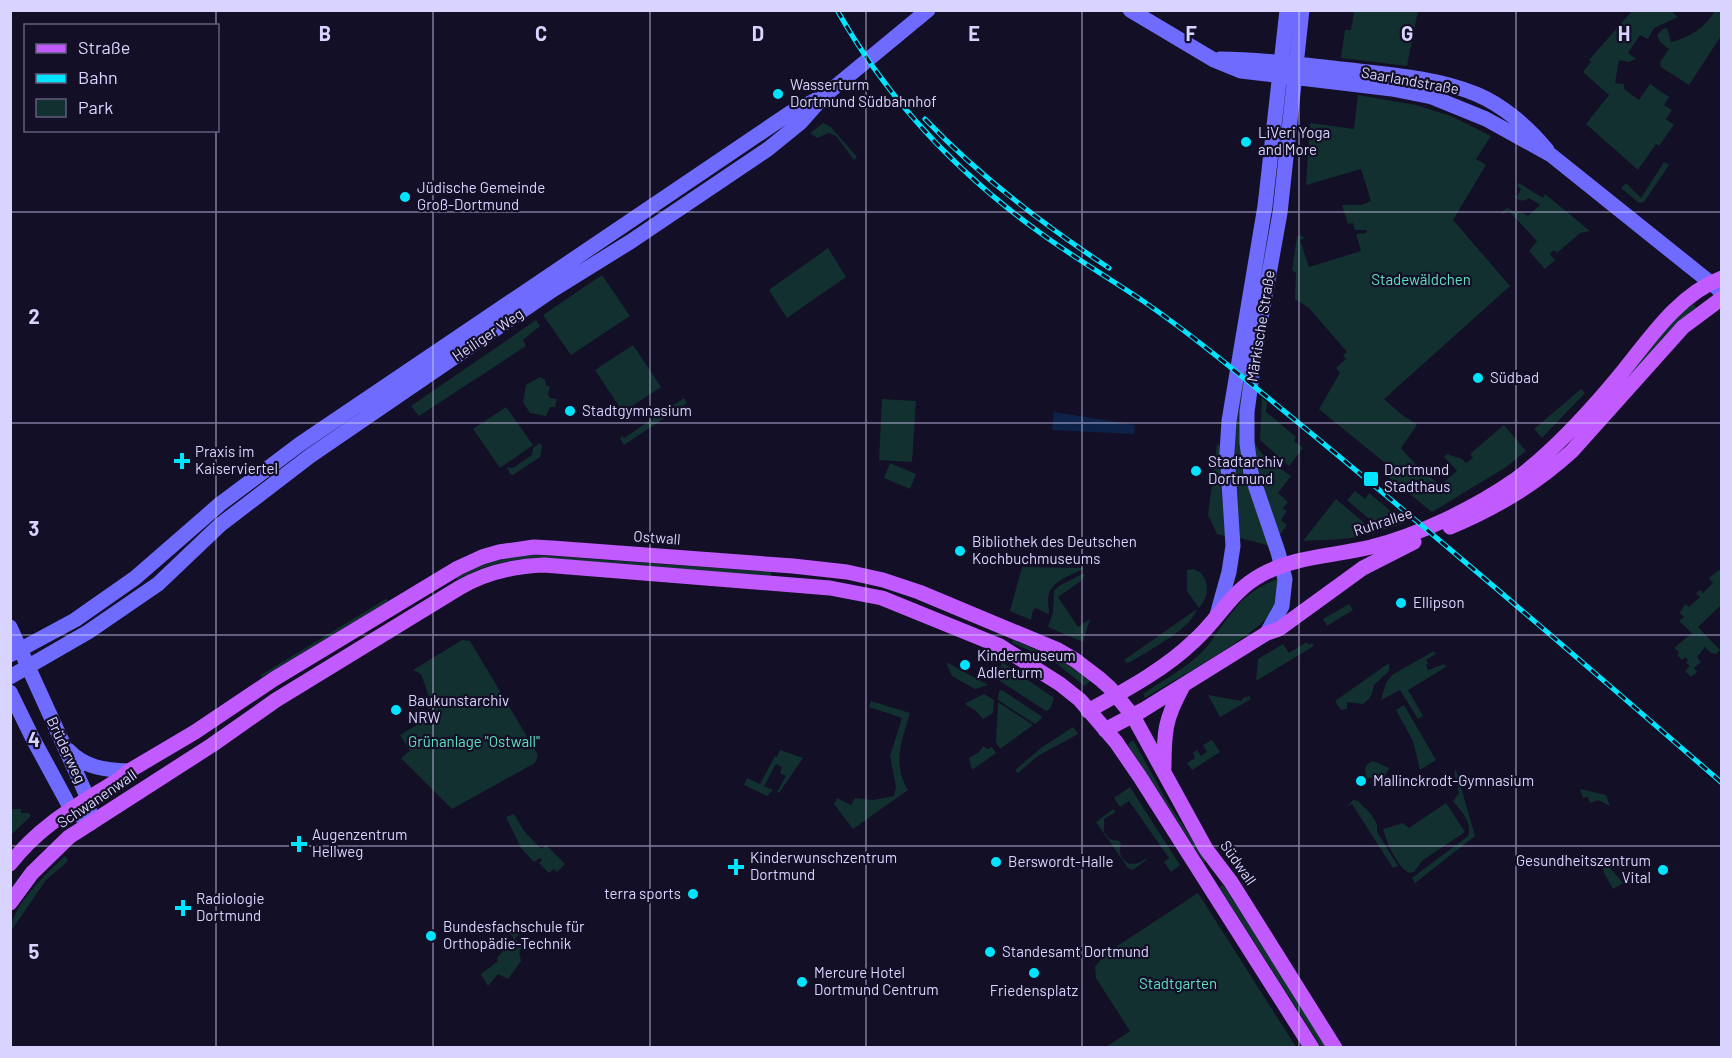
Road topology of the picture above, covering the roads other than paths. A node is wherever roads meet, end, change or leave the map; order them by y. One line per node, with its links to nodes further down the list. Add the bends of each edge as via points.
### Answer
1 (928, 10): 7 (main road, Heiliger Weg)
2 (1130, 10): 5 (main road, via 1214,60 1241,71)
3 (1287, 10): 5 (main road, Märkische Straße)
4 (1302, 10): 5 (main road, Märkische Straße)
5 (1288, 69): 6 (main road, Saarlandstraße, via 1430,81); 9 (main road, Saarlandstraße, via 1422,94); 13 (main road, Märkische Straße, via 1280,213 1256,346 1247,425 1251,473); 14 (main road, Märkische Straße, via 1229,421 1233,546)
6 (1479, 95): 8 (main road, Saarlandstraße); 9 (main road)
7 (824, 96): 17 (main road, Heiliger Weg, via 790,113 300,444 220,504 135,578 75,620); 18 (main road, Heiliger Weg, via 800,123 768,149 554,289 295,467 205,538 158,584 103,623)
8 (1493, 103): 9 (main road); 10 (main road, Saarlandstraße, via 1536,136)
9 (1472, 112): 10 (main road, Saarlandstraße)
10 (1551, 155): 11 (main road, Saarlandstraße)
11 (1718, 284): 13 (main road, Ruhrallee, via 1669,315 1568,435 1514,480 1463,510 1404,536 1372,547)
12 (1722, 298): 16 (main road, Ruhrallee, via 1683,327 1572,451 1545,475 1487,511 1378,558 1279,629)
13 (1282, 565): 14 (main road, Ruhrallee, via 1250,582); 16 (main road, Märkische Straße, via 1286,588 1282,606)
14 (1217, 615): 22 (main road, Ruhrallee, via 1189,647)
15 (10, 627): 17 (main road, Brüderweg)
16 (1266, 633): 20 (main road, Ruhrallee)
17 (15, 653): 18 (main road, Brüderweg)
18 (28, 667): 19 (main road, Heiliger Weg); 27 (main road, Brüderweg)
19 (10, 677)
20 (1183, 686): 24 (main road, Ruhrallee); 29 (main road, via 1167,718)
21 (10, 692): 31 (main road, Brüderweg)
22 (1117, 695): 23 (main road, Ruhrallee); 24 (main road, Südwall); 25 (main road, Ostwall, via 1092,672 1058,650 883,580 793,566 534,547 500,552 458,568)
23 (1088, 711): 26 (main road); 32 (main road, Schwanenwall, via 1060,684 1004,648 882,598 830,588 524,566 489,574 459,588 276,699)
24 (1133, 716): 26 (main road, Ruhrallee); 29 (main road, Südwall)
25 (210, 722): 28 (main road, Schwanenwall)
26 (1105, 730): 35 (main road, via 1140,777)
27 (63, 743): 28 (main road, via 87,765); 30 (main road, Brüderweg)
28 (129, 771): 30 (main road, Schwanenwall)
29 (1164, 771): 36 (main road, Südwall, via 1206,849 1228,877)
30 (88, 799): 31 (main road, Schwanenwall); 32 (main road, Brüderweg)
31 (71, 809): 32 (main road, Brüderweg); 33 (main road, Schwanenwall, via 40,832)
32 (91, 823): 34 (main road, Schwanenwall, via 50,854)
33 (10, 864)
34 (10, 903)
35 (1312, 1047)
36 (1335, 1047)

